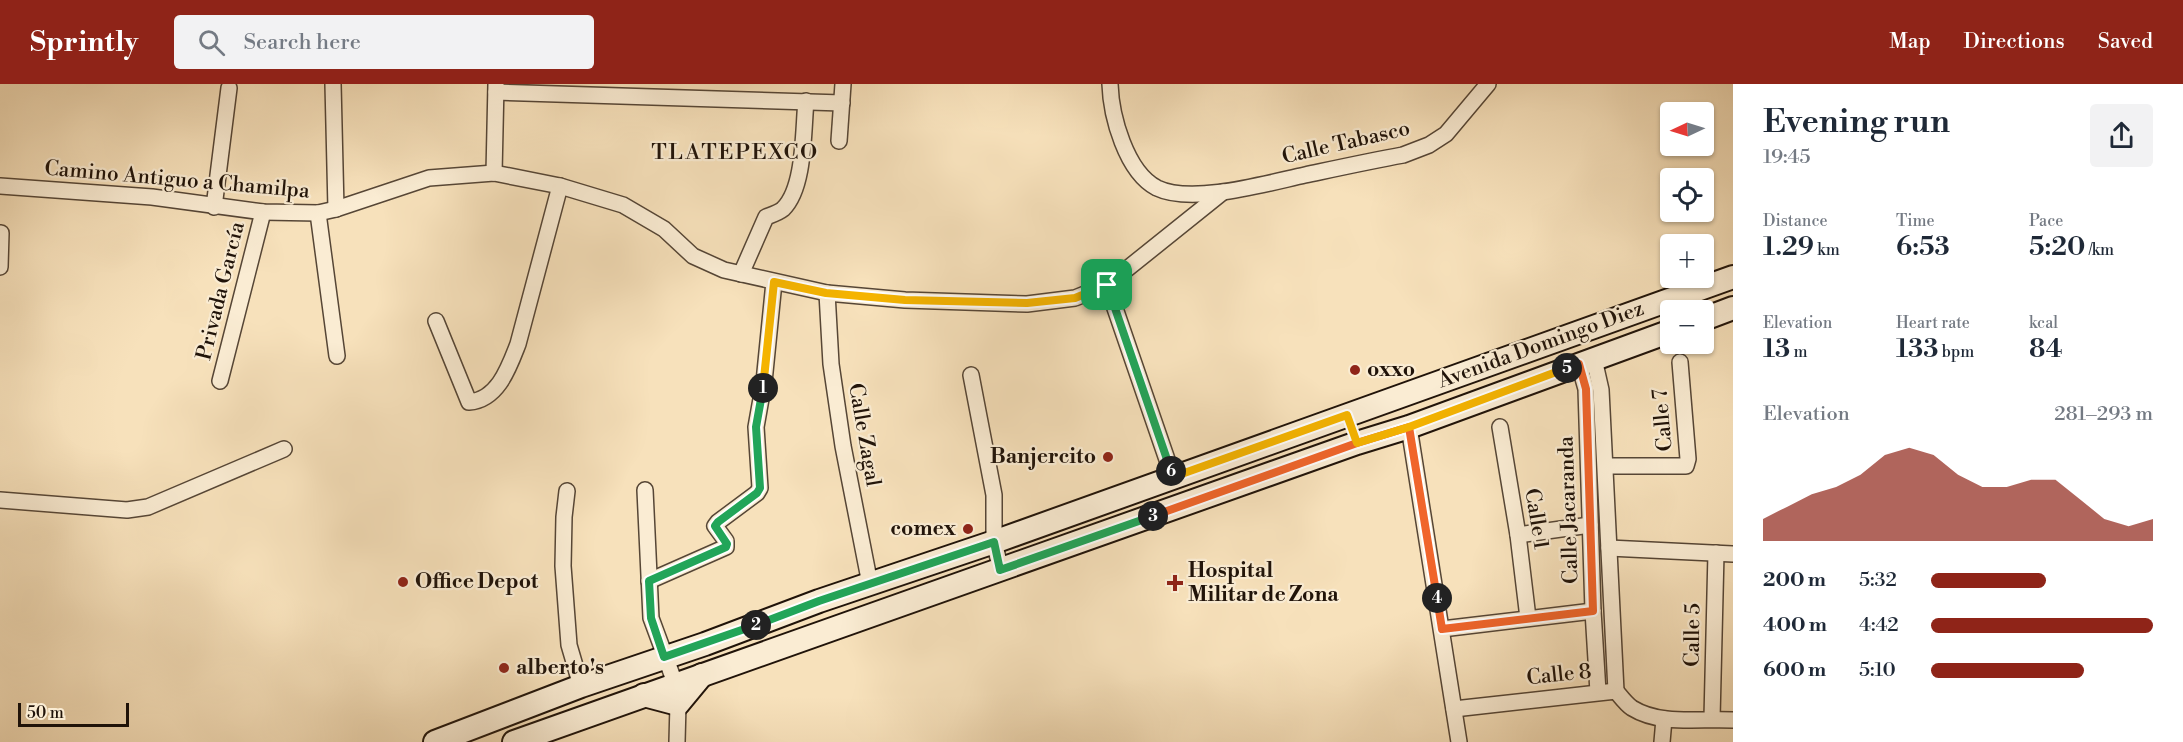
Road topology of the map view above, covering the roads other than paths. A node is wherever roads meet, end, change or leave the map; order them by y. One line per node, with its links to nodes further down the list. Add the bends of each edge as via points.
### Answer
1 (333, 84): 16 (street)
2 (843, 84): 9 (street)
3 (1110, 84): 14 (street, Calle Tabasco, via 1120,138 1139,172 1157,188 1178,194)
4 (1488, 84): 14 (street, Calle Tabasco, via 1446,134 1429,146)
5 (229, 88): 15 (street)
6 (496, 88): 7 (street); 11 (street)
7 (701, 91): 8 (street)
8 (806, 101): 9 (street); 21 (street, via 798,180 782,210 766,217)
9 (842, 103): 10 (street)
10 (839, 141)
11 (494, 173): 13 (street, Camino Antiguo a Chamilpa); 16 (street, Camino Antiguo a Chamilpa, via 429,178)
12 (0, 186): 15 (street, Camino Antiguo a Chamilpa)
13 (560, 186): 21 (street, Camino Antiguo a Chamilpa, via 623,205 664,229 693,256); 28 (street, via 518,344 509,367 486,398 469,402)
14 (1223, 192): 24 (street, Camino Antiguo a Chamilpa)
15 (214, 207): 17 (street, Camino Antiguo a Chamilpa)
16 (336, 209): 18 (street, Camino Antiguo a Chamilpa)
17 (263, 212): 18 (street, Camino Antiguo a Chamilpa); 34 (street, Privada García)
18 (318, 213): 30 (street)
19 (1, 233): 20 (street)
20 (0, 267)
21 (741, 274): 23 (street, Camino Antiguo a Chamilpa)
22 (1733, 277): 35 (main road, Avenida Domingo Diez)
23 (774, 282): 25 (street, Camino Antiguo a Chamilpa); 52 (street, via 756,427 760,488 715,526 726,547)
24 (1107, 285): 25 (street, Camino Antiguo a Chamilpa, via 1075,298 1027,303 905,300); 41 (street)
25 (826, 293): 53 (street, Calle Zagal, via 843,446)
26 (1733, 308): 27 (main road)
27 (1714, 315)
28 (436, 321)
29 (1660, 335): 31 (main road, Avenida Domingo Diez)
30 (337, 356)
31 (1587, 362): 36 (main road, Avenida Domingo Diez); 40 (street, Calle Jacaranda, via 1601,390); 45 (street, Calle Jacaranda)
32 (1680, 362): 40 (street, Calle 7, via 1686,465)
33 (971, 375): 47 (street, via 994,495)
34 (220, 381)
35 (1347, 415): 38 (main road); 41 (main road, Avenida Domingo Diez)
36 (1409, 427): 38 (main road, Avenida Domingo Diez); 56 (street)
37 (1500, 427): 46 (street, Calle 1)
38 (1357, 443): 51 (main road, Avenida Domingo Diez)
39 (284, 449): 44 (street, via 148,507 127,510)
40 (1606, 466): 48 (street, Calle Jacaranda)
41 (1173, 477): 47 (main road, Avenida Domingo Diez)
42 (645, 490): 52 (street)
43 (567, 491): 58 (street, via 563,566 569,645)
44 (0, 500)
45 (1590, 525): 46 (street); 54 (street, Calle Jacaranda)
46 (1518, 535): 55 (street, Calle 1)
47 (994, 542): 51 (street); 53 (main road, Avenida Domingo Diez)
48 (1609, 548): 49 (street); 59 (street, Calle Jacaranda)
49 (1716, 553): 50 (street); 63 (street, Calle 5)
50 (1733, 554)
51 (1000, 570): 61 (main road, Avenida Domingo Diez, via 703,674)
52 (649, 581): 57 (street, via 651,618)
53 (870, 584): 57 (main road, Avenida Domingo Diez)
54 (1593, 611): 55 (street); 60 (street, Calle Jacaranda)
55 (1528, 618): 56 (street)
56 (1442, 629): 62 (street)
57 (664, 657): 58 (main road, Avenida Domingo Diez); 61 (street)
58 (581, 686): 66 (main road, Avenida Domingo Diez)
59 (1616, 691): 60 (street, Calle 8); 64 (street, Calle 8, via 1630,706)
60 (1598, 692): 62 (street, Calle 8)
61 (677, 693): 67 (main road, Avenida Domingo Diez, via 644,695); 68 (street)
62 (1454, 709): 69 (street)
63 (1712, 718): 64 (street, Calle 8); 65 (street, Calle 8)
64 (1664, 719): 70 (street)
65 (1733, 720)
66 (435, 742)
67 (514, 742)
68 (677, 742)
69 (1459, 742)
70 (1662, 742)

